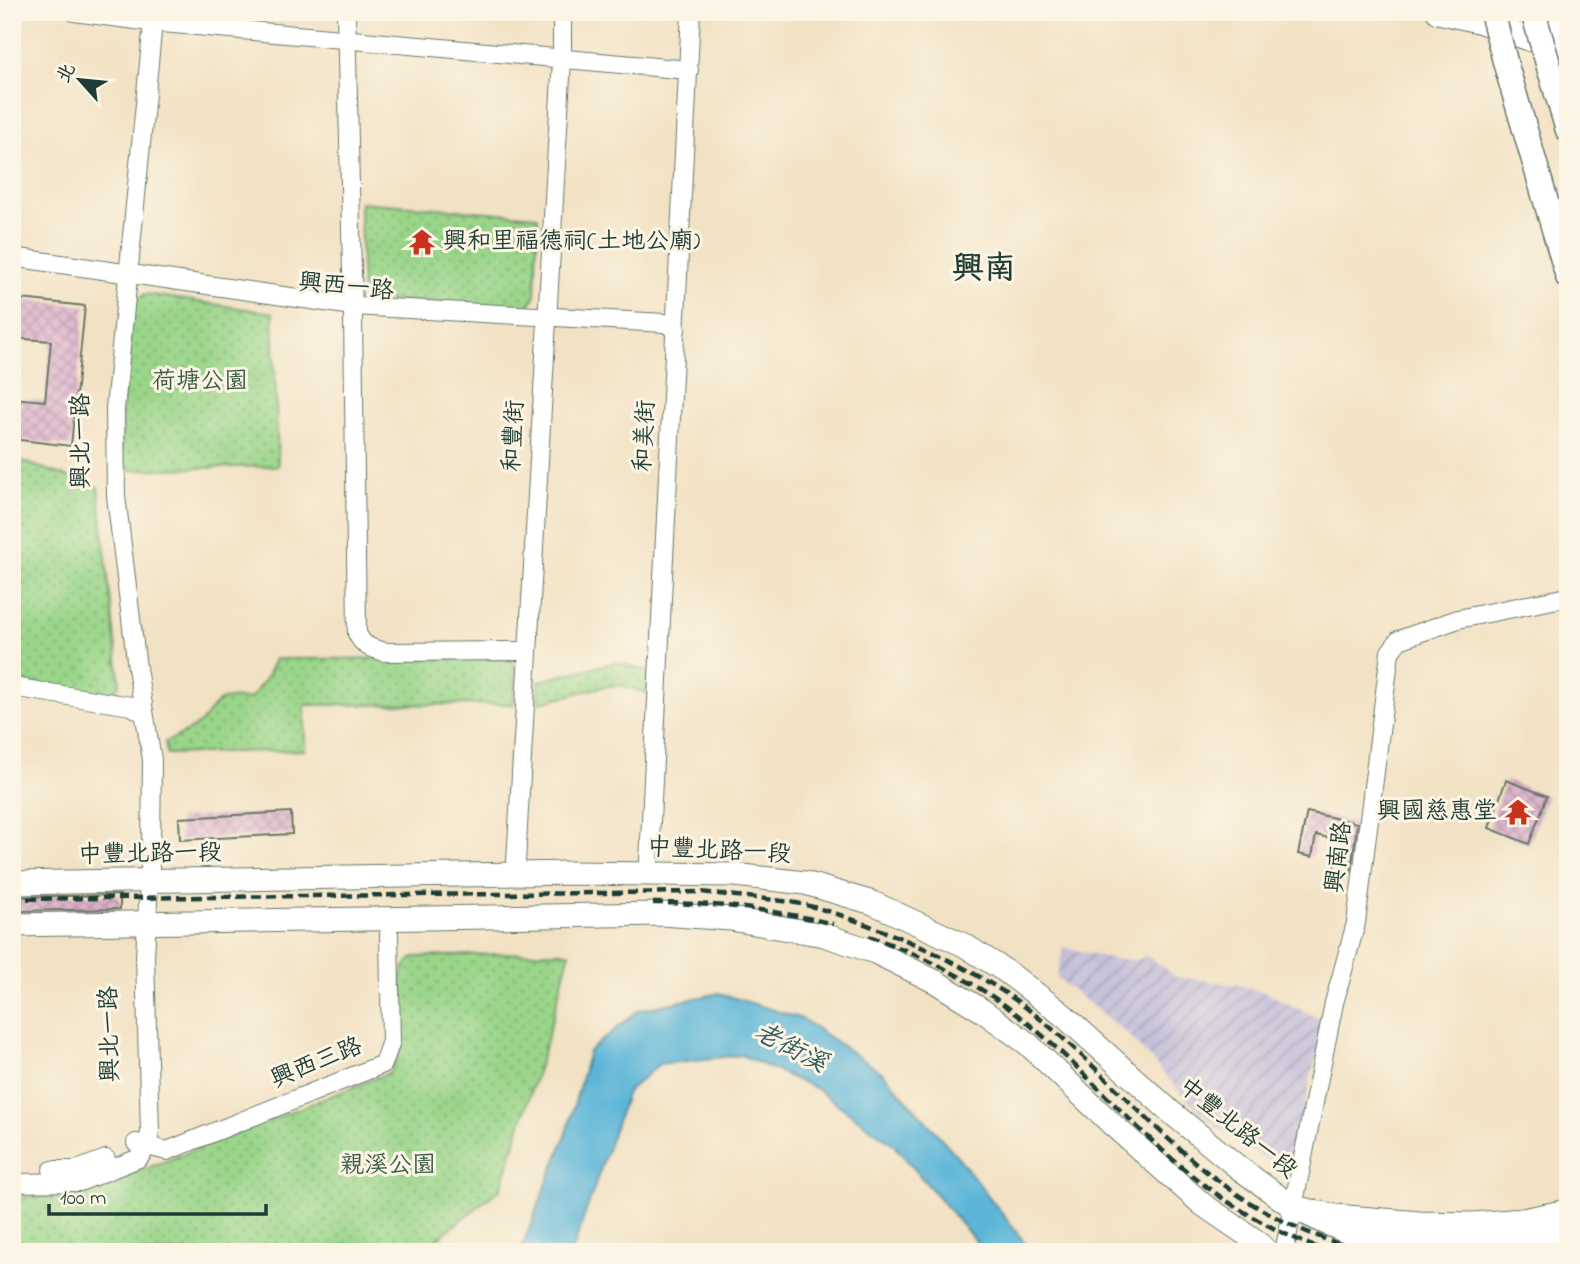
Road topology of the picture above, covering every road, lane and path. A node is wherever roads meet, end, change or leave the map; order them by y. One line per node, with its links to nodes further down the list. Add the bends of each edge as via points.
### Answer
1 (74, 12): 8 (street)
2 (346, 12): 11 (street)
3 (562, 12): 12 (street, 和豐街)
4 (691, 12): 14 (street, 和美街)
5 (1438, 12): 9 (main road)
6 (1522, 12): 10 (main road)
7 (1533, 12): 13 (highway, bridge)
8 (147, 17): 11 (street); 19 (street, 興北一路)
9 (1485, 17): 13 (main road); 18 (highway, bridge, via 1506,65)
10 (1568, 29)
11 (346, 39): 12 (street); 20 (street)
12 (562, 59): 14 (street); 21 (street, 和豐街)
13 (1558, 60): 15 (highway)
14 (689, 70): 22 (street, 和美街)
15 (1568, 130)
16 (12, 257): 19 (street)
17 (12, 267): 19 (street, 興西一路)
18 (1568, 277)
19 (122, 278): 20 (street, 興西一路); 27 (street, 興北一路, via 104,412 105,485)
20 (353, 311): 21 (street, 興西一路); 24 (street, via 357,633 361,643 385,652)
21 (546, 322): 22 (street, 興西一路, via 663,335); 24 (street, 和豐街)
22 (676, 330): 28 (street, 和美街)
23 (1568, 597): 38 (street, 興南路, via 1458,619 1399,640 1390,652 1356,923 1334,1003)
24 (526, 651): 29 (street, 和豐街)
25 (12, 687): 27 (street)
26 (12, 699): 27 (street)
27 (136, 712): 30 (street, 興北一路, via 152,761)
28 (649, 861)
29 (516, 862)
30 (143, 877): 31 (main road, 中豐北路一段); 32 (street, 興北一路); 38 (main road, 中豐北路一段, via 704,874 805,883 873,903 930,928 1007,972 1062,1014 1172,1113)
31 (12, 883)
32 (141, 923): 33 (main road); 35 (street, 興北一路); 41 (main road, via 662,914 824,934 875,952 983,1011 1028,1044 1202,1204)
33 (12, 925)
34 (389, 934): 35 (street, 興西三路, via 391,1041 383,1064 167,1151)
35 (142, 1145): 36 (street, 興西三路, via 77,1170); 37 (street, via 139,1158 80,1182)
36 (12, 1171)
37 (12, 1182)
38 (1293, 1207): 39 (main road, 中豐北路一段, via 1335,1216 1473,1224); 40 (highway, via 1352,1233 1430,1247); 42 (street, 興南路)
39 (1568, 1211)
40 (1568, 1233)
41 (1267, 1252)
42 (1284, 1252)

